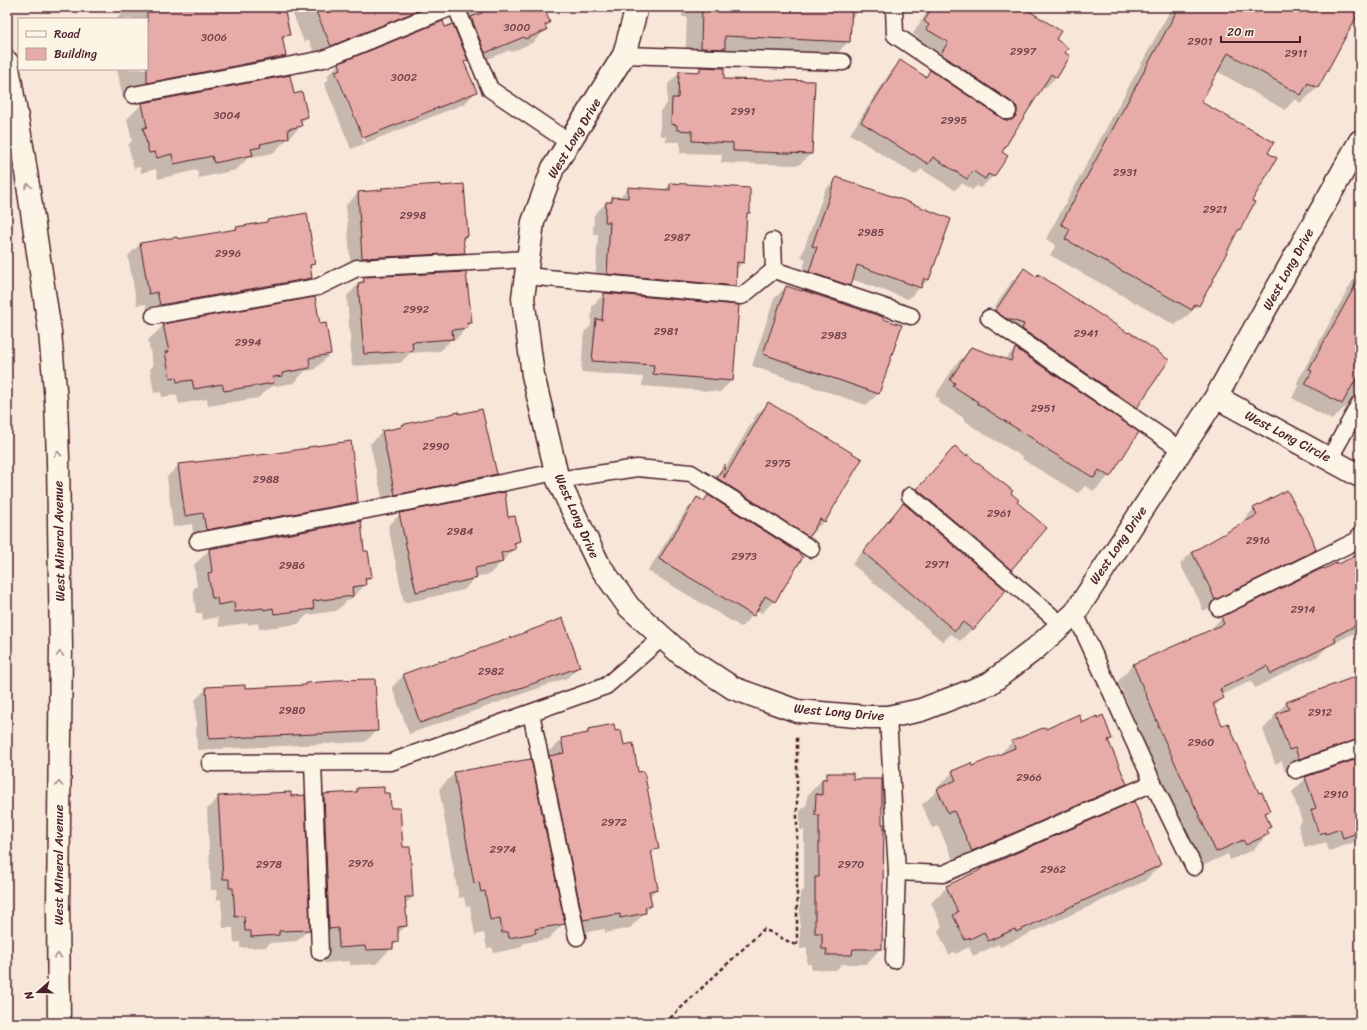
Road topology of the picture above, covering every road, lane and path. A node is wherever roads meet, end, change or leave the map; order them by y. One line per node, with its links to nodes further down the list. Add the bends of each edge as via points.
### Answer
1 (452, 7): 8 (lane, via 324,59)
2 (456, 7): 11 (lane, via 490,89)
3 (637, 7): 5 (street, West Long Drive)
4 (894, 7): 9 (lane, via 895,35)
5 (624, 55): 7 (lane); 11 (street, West Long Drive)
6 (7, 62): 44 (street, West Mineral Avenue, one-way to 6, via 60,648 56,402 50,332)
7 (843, 62)
8 (133, 95)
9 (1008, 111)
10 (1360, 141): 18 (street, West Long Drive)
11 (570, 143): 13 (street, West Long Drive, via 554,168 533,222)
12 (773, 241): 14 (lane)
13 (527, 268): 14 (lane, via 742,296); 15 (lane, via 357,268 318,287); 22 (street, West Long Drive, via 523,298 533,375)
14 (774, 270): 16 (lane)
15 (154, 316)
16 (911, 316)
17 (988, 318): 20 (lane)
18 (1216, 397): 20 (street, West Long Drive); 21 (street, West Long Circle)
19 (1360, 403): 21 (lane)
20 (1181, 450): 29 (street, West Long Drive)
21 (1330, 458): 23 (street, West Long Circle)
22 (557, 476): 26 (lane); 27 (lane, via 637,468 691,473); 30 (street, West Long Drive, via 599,566 629,607)
23 (1360, 476)
24 (910, 496): 29 (lane)
25 (1360, 535): 28 (lane, via 1358,540)
26 (198, 540)
27 (811, 549)
28 (1219, 608)
29 (1068, 619): 33 (street, West Long Drive, via 1035,649 989,684 921,710); 38 (lane)
30 (663, 638): 31 (street, West Long Drive, via 681,654 733,688); 32 (lane, via 606,686)
31 (798, 711): 33 (street, West Long Drive, via 868,717); 45 (path, via 797,946 764,929)
32 (531, 713): 36 (lane, via 391,762); 41 (lane)
33 (888, 716): 40 (lane)
34 (1360, 748): 37 (lane)
35 (210, 763): 36 (lane)
36 (313, 763): 42 (lane)
37 (1296, 770)
38 (1153, 783): 39 (lane); 40 (lane, via 943,874)
39 (1194, 867)
40 (897, 872): 43 (lane)
41 (577, 937)
42 (320, 952)
43 (894, 960)
44 (59, 1023)
45 (665, 1023)

